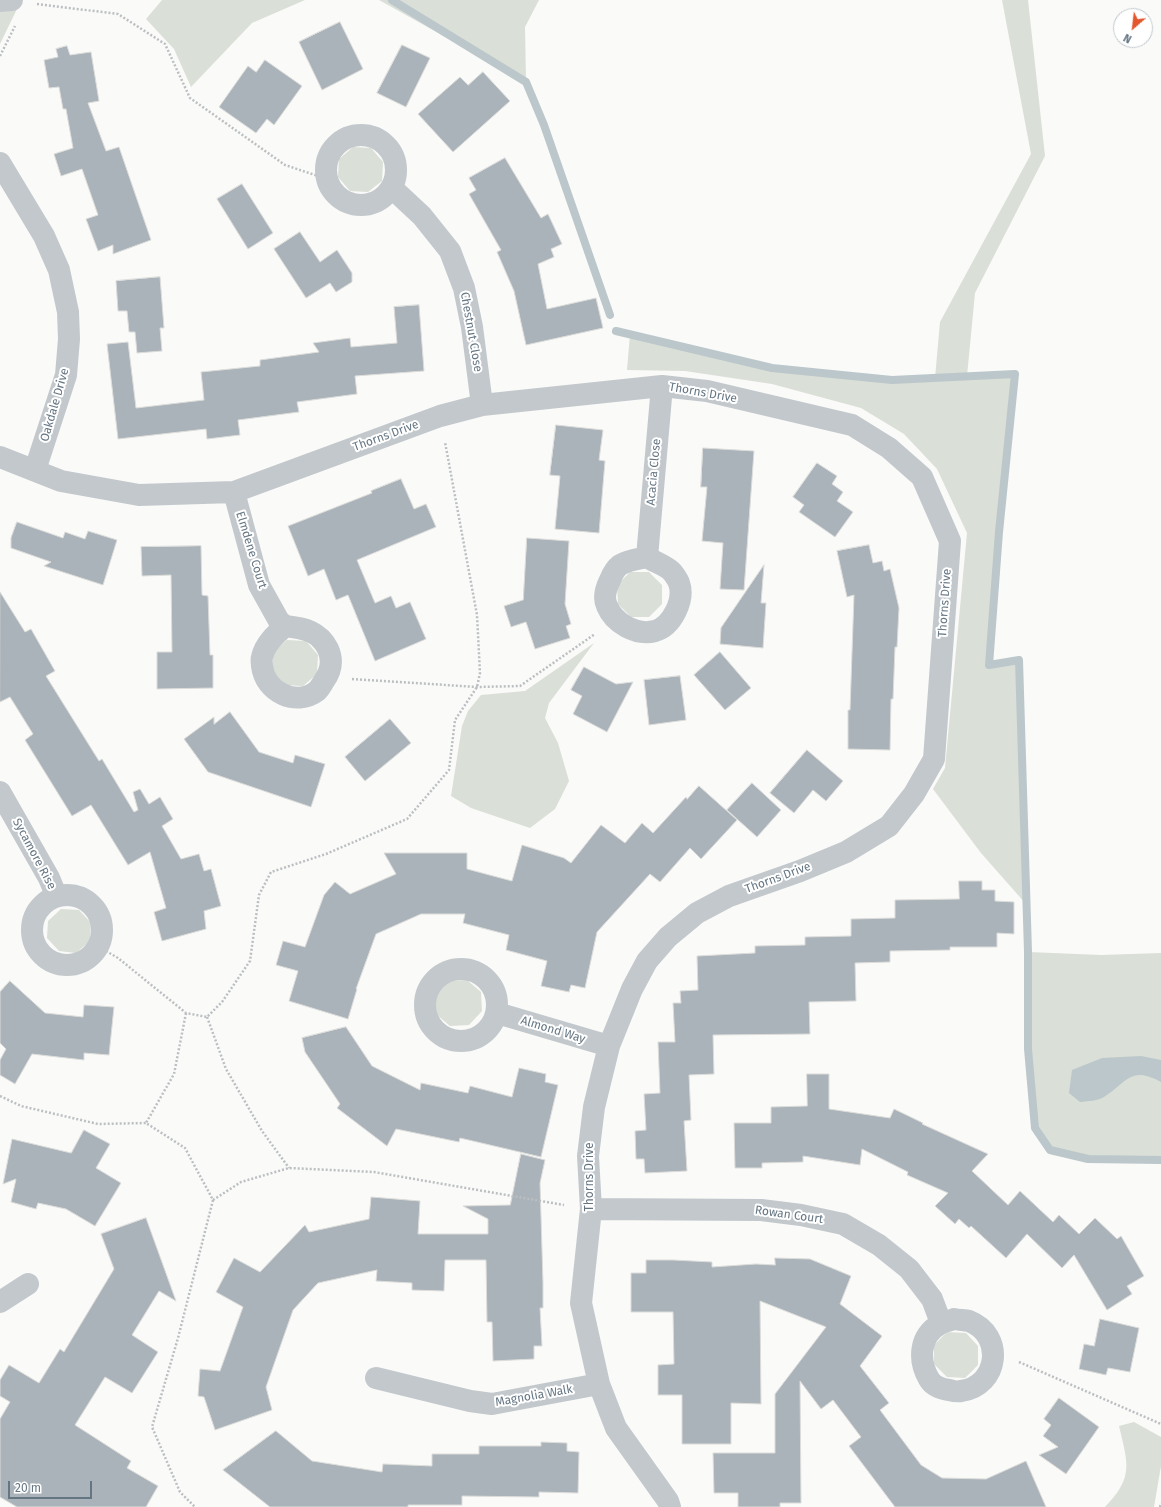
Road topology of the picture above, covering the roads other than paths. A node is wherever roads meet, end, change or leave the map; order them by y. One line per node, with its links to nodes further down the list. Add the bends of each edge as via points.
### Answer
1 (0, 0): 2 (street)
2 (12, 0)
3 (0, 164): 8 (street, Oakdale Drive, via 44,236 59,270 68,312 66,375)
4 (392, 188): 4 (street, via 396,174 395,161 379,140 365,135 352,136 330,152 326,165 327,180 334,192 344,201 371,204); 6 (street, Chestnut Close, via 422,216 450,251 464,288 472,327)
5 (662, 386): 6 (street, Thorns Drive); 10 (street, Acacia Close); 15 (street, Thorns Drive, via 707,391 852,425 889,448 922,477 950,541 934,759 914,794 889,826 846,852 730,896 697,913 668,937 647,961 632,989)
6 (482, 406): 9 (street, Thorns Drive, via 440,416)
7 (0, 457): 8 (street, Thorns Drive)
8 (35, 470): 9 (street, Thorns Drive, via 61,480 139,495)
9 (234, 492): 11 (street, Elmdene Court, via 259,585 279,621)
10 (647, 557): 10 (street, via 620,565 606,590 606,606 614,618 626,628 639,631 655,631 666,624 676,613 680,598 680,584 672,571)
11 (285, 626): 11 (street, via 266,646 261,659 263,672 268,685 280,692 292,698 307,696 318,690 327,678 331,667 330,654 324,641 312,632)
12 (0, 792): 13 (street, Sycamore Rise, via 49,878)
13 (56, 896): 13 (street, Sycamore Rise, via 44,903 35,913 32,940 50,961 63,965 78,964 90,957 99,947 103,933 101,919 94,907 84,898 71,895)
14 (497, 1013): 15 (street, Almond Way)
15 (609, 1046): 16 (street, Thorns Drive, via 594,1107 588,1156)
16 (591, 1209): 19 (street, Rowan Court, via 761,1210 842,1224 879,1245 909,1268 932,1299); 21 (street, Thorns Drive, via 581,1303)
17 (28, 1284): 18 (street)
18 (0, 1302)
19 (941, 1323): 19 (street, via 930,1332 923,1344 921,1357 925,1372 932,1384 946,1390 960,1392 974,1388 985,1379 992,1367 994,1352 990,1339 981,1328 968,1321 954,1319)
20 (376, 1378): 21 (street, Magnolia Walk, via 492,1404)
21 (599, 1384): 22 (street, Thorns Drive, via 616,1428)
22 (670, 1507)

